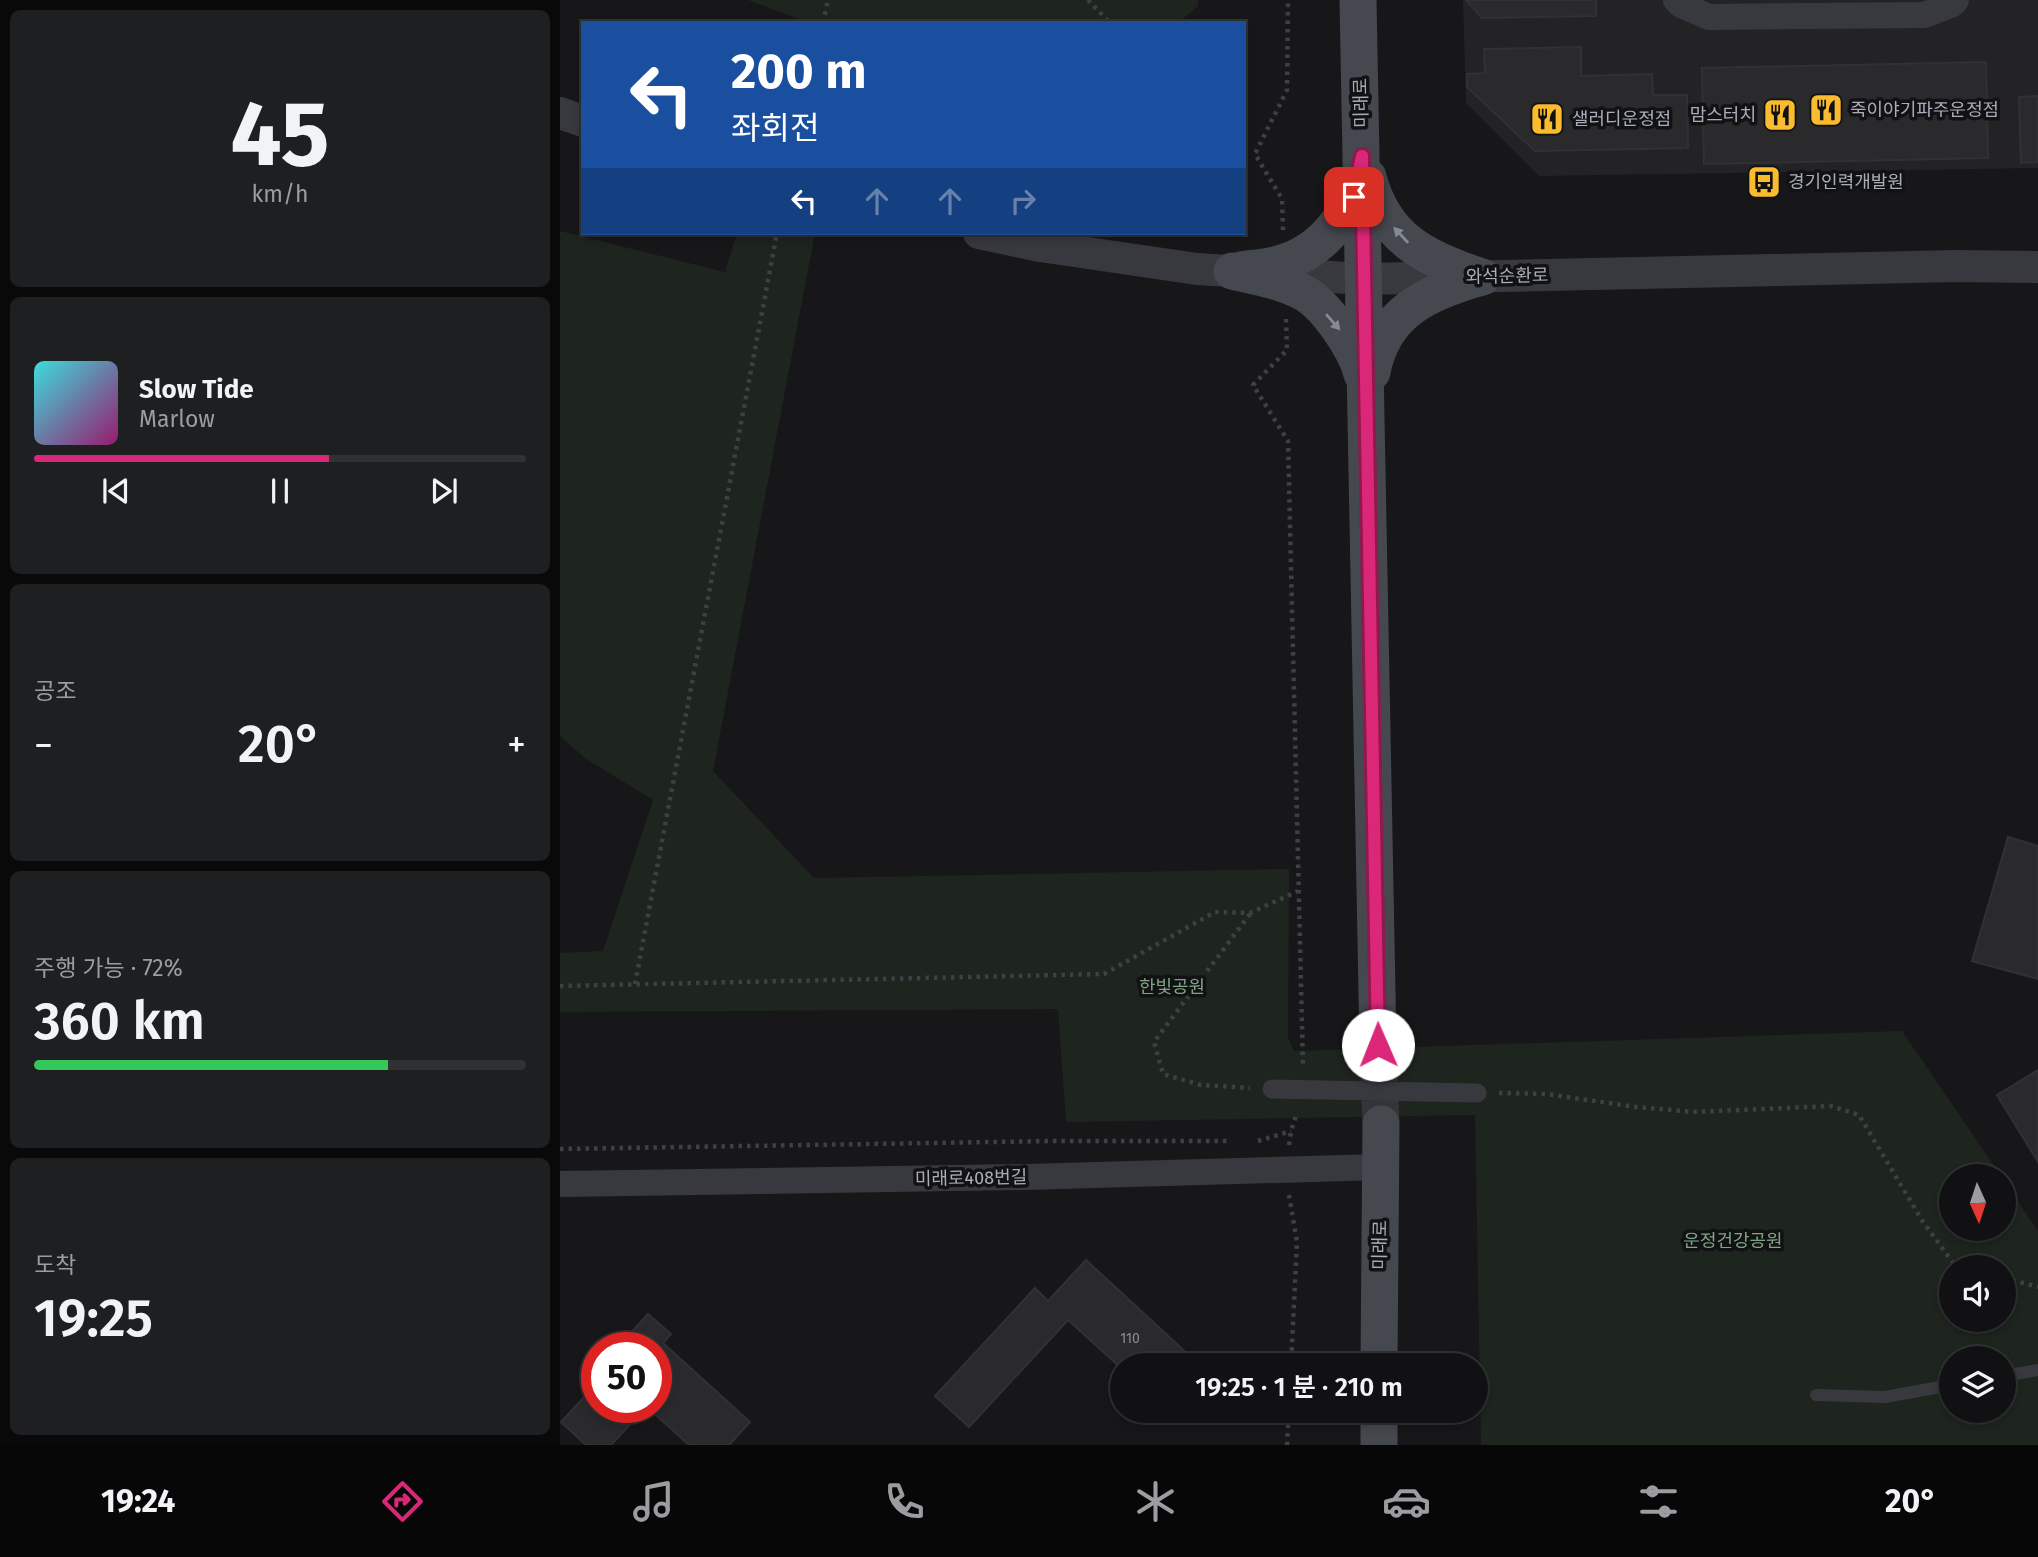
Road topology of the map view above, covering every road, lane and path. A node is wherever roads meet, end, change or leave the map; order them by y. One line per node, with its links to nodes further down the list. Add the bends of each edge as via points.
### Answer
1 (828, 0): 7 (path)
2 (1088, 0): 8 (path)
3 (1288, 0): 16 (path, via 1287,90 1255,154 1282,200)
4 (1359, 0): 11 (main road, 미래로)
5 (1676, 0): 6 (street, via 1709,17 1924,15)
6 (1956, 0)
7 (823, 21)
8 (1108, 21)
9 (560, 113): 10 (street)
10 (581, 120)
11 (1362, 156): 16 (main road, via 1354,197 1335,229); 17 (main road, one-way to 11, via 1442,264 1410,245 1382,211); 18 (main road, 미래로)
12 (778, 235): 22 (path)
13 (988, 235): 15 (street, 와석순환로)
14 (2038, 267): 17 (street, 와석순환로)
15 (1232, 271): 16 (main road, via 1277,265); 18 (street, 와석순환로)
16 (1284, 274): 19 (main road, one-way to 19, via 1337,325 1358,359); 20 (path, via 1287,350 1253,386 1288,441)
17 (1482, 276): 18 (street, 와석순환로); 19 (main road, via 1442,288 1411,305 1390,328 1375,357)
18 (1365, 279): 19 (main road, 미래로)
19 (1367, 400): 24 (main road, 미래로)
20 (1298, 891): 21 (path); 25 (path)
21 (1250, 913): 22 (path, via 1215,912 1104,974); 26 (path, via 1154,1042 1163,1074 1202,1085)
22 (635, 984): 23 (path)
23 (560, 986)
24 (1378, 1045)
25 (1304, 1076)
26 (1272, 1089): 27 (street)
27 (1477, 1093): 37 (path, via 1546,1094 1693,1112 1831,1106 1859,1115)
28 (1297, 1110): 30 (path)
29 (1381, 1124): 34 (main road, 미래로)
30 (1290, 1131): 32 (path); 35 (path)
31 (1231, 1141): 33 (path)
32 (1245, 1141)
33 (560, 1149)
34 (1381, 1167): 35 (street, 미래로408번길); 41 (main road, 미래로)
35 (1286, 1170): 36 (street, 미래로408번길); 40 (path, via 1297,1242)
36 (560, 1184)
37 (1947, 1255)
38 (2016, 1281): 39 (path)
39 (2038, 1287)
40 (1292, 1353)
41 (1379, 1353)
42 (2038, 1370): 43 (lane)
43 (2016, 1374)
44 (1939, 1387): 45 (lane, via 1885,1397)
45 (1816, 1395)
46 (1288, 1423): 48 (path)
47 (1379, 1423): 49 (main road)
48 (1287, 1445)
49 (1378, 1445)

